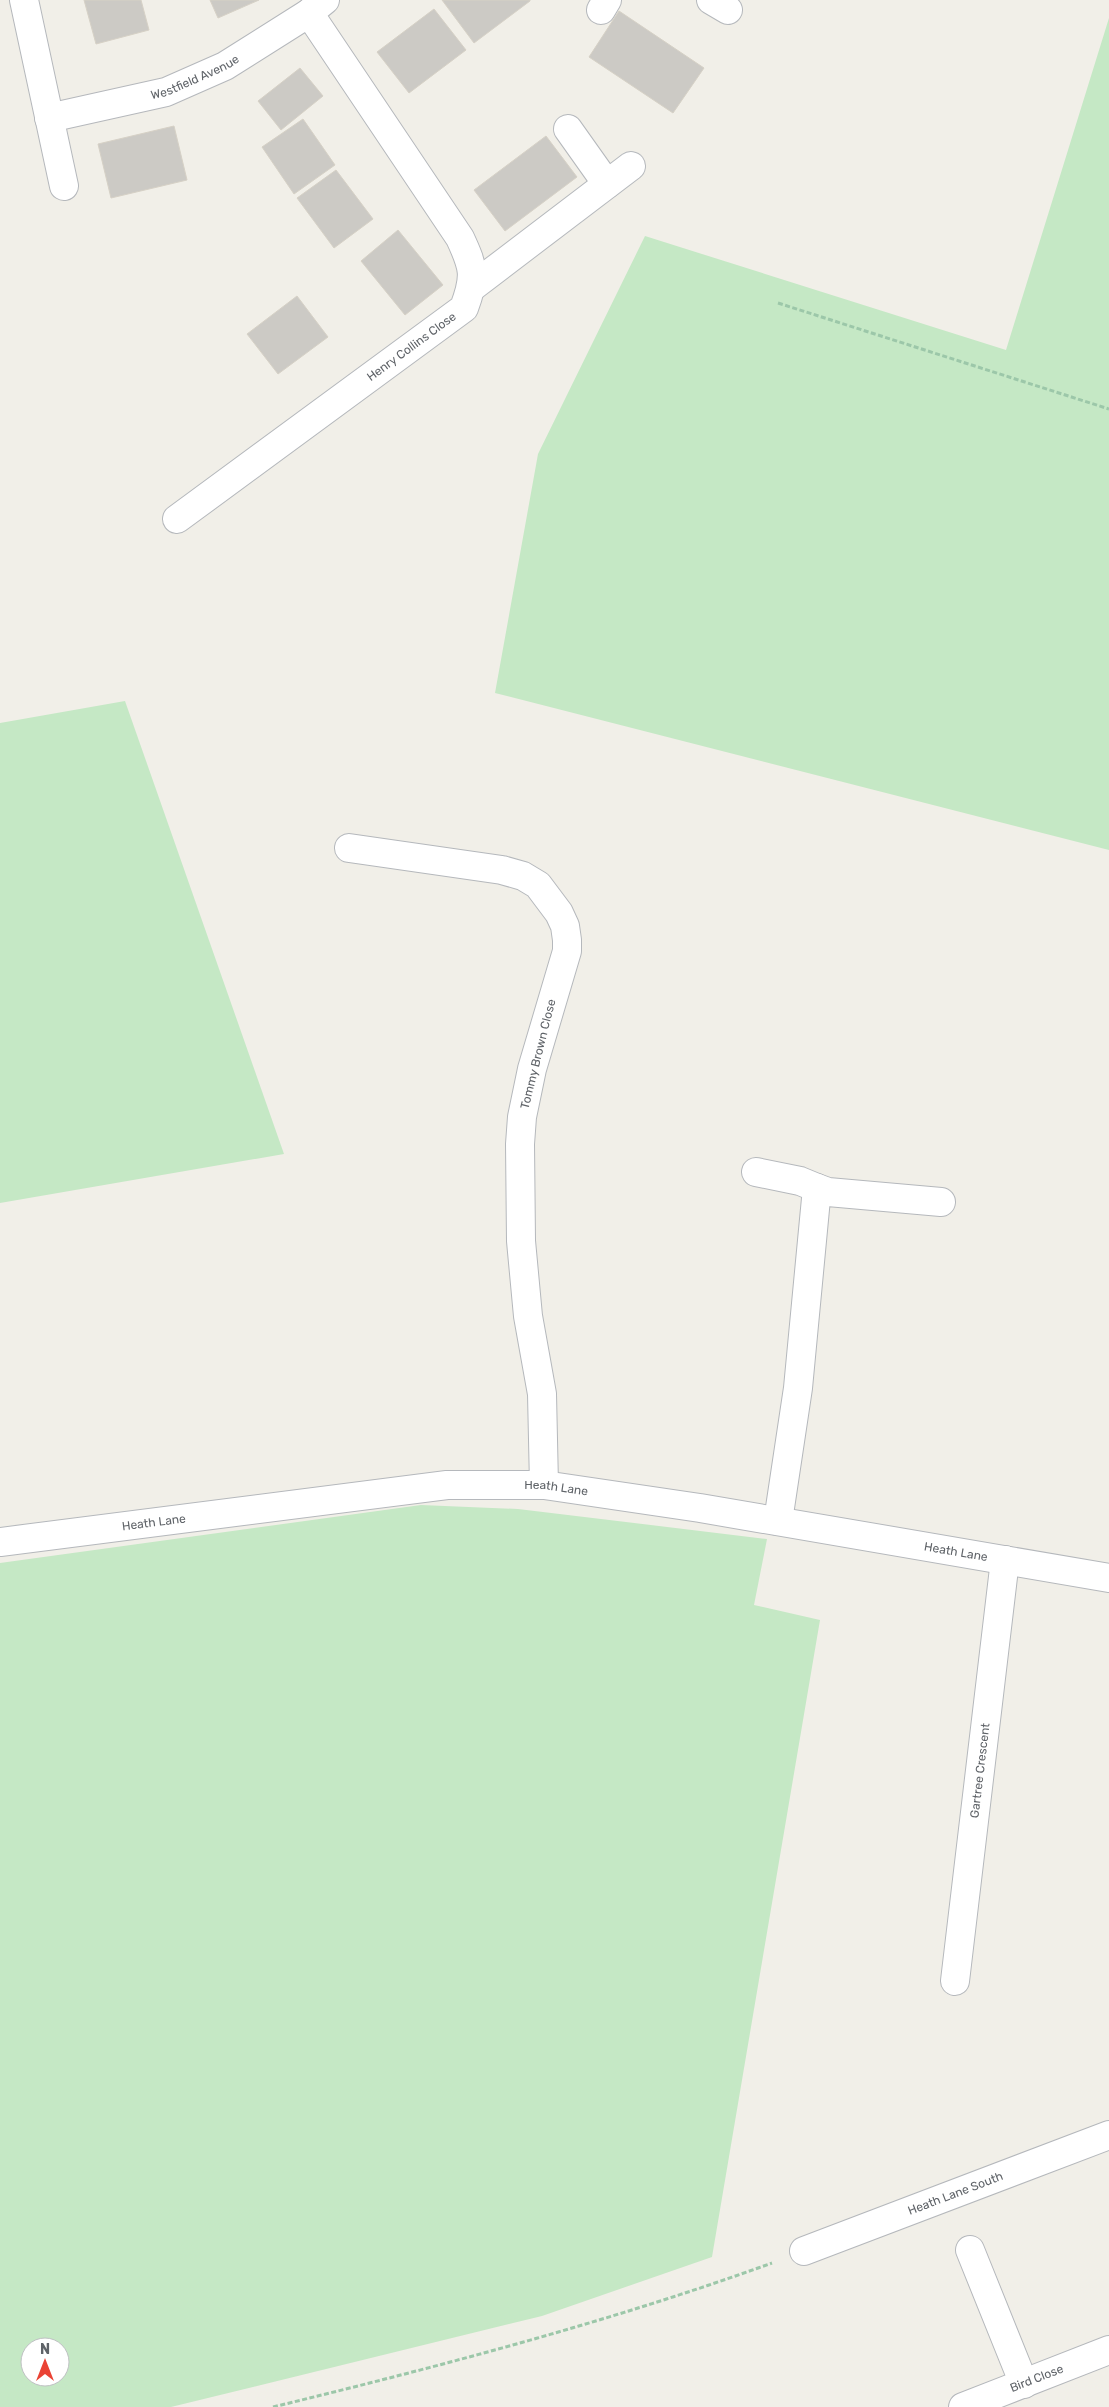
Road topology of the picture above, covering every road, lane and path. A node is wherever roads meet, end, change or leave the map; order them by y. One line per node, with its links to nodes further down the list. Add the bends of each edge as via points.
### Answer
1 (24, 0): 3 (street)
2 (317, 7): 3 (street, Westfield Avenue, via 225,66 166,92); 8 (street, Henry Collins Close, via 460,238 472,264)
3 (49, 118): 7 (street)
4 (568, 129): 6 (street)
5 (631, 166): 6 (street)
6 (607, 184): 8 (street)
7 (64, 186)
8 (472, 287): 11 (street, Henry Collins Close, via 464,308)
9 (778, 304): 10 (path)
10 (1109, 409)
11 (177, 518)
12 (349, 848): 16 (street, Tommy Brown Close, via 502,870 523,876 538,885 549,898 565,926 567,951 532,1068 520,1144 521,1241 528,1316 542,1394)
13 (756, 1172): 14 (street)
14 (817, 1188): 15 (street, via 828,1192); 17 (street, via 798,1388)
15 (941, 1202)
16 (544, 1484): 17 (street, Heath Lane); 18 (street, Heath Lane, via 447,1485)
17 (778, 1521): 19 (street, Heath Lane)
18 (0, 1542)
19 (1005, 1560): 20 (street, Heath Lane); 21 (street, Gartree Crescent)
20 (1109, 1578)
21 (955, 1981)
22 (1109, 2135): 24 (street, Heath Lane South)
23 (970, 2250): 26 (street)
24 (804, 2251): 27 (path, via 714,2284 450,2364)
25 (1109, 2350): 26 (street, Bird Close)
26 (1024, 2384): 28 (street, Bird Close)
27 (273, 2407)
28 (963, 2407)

